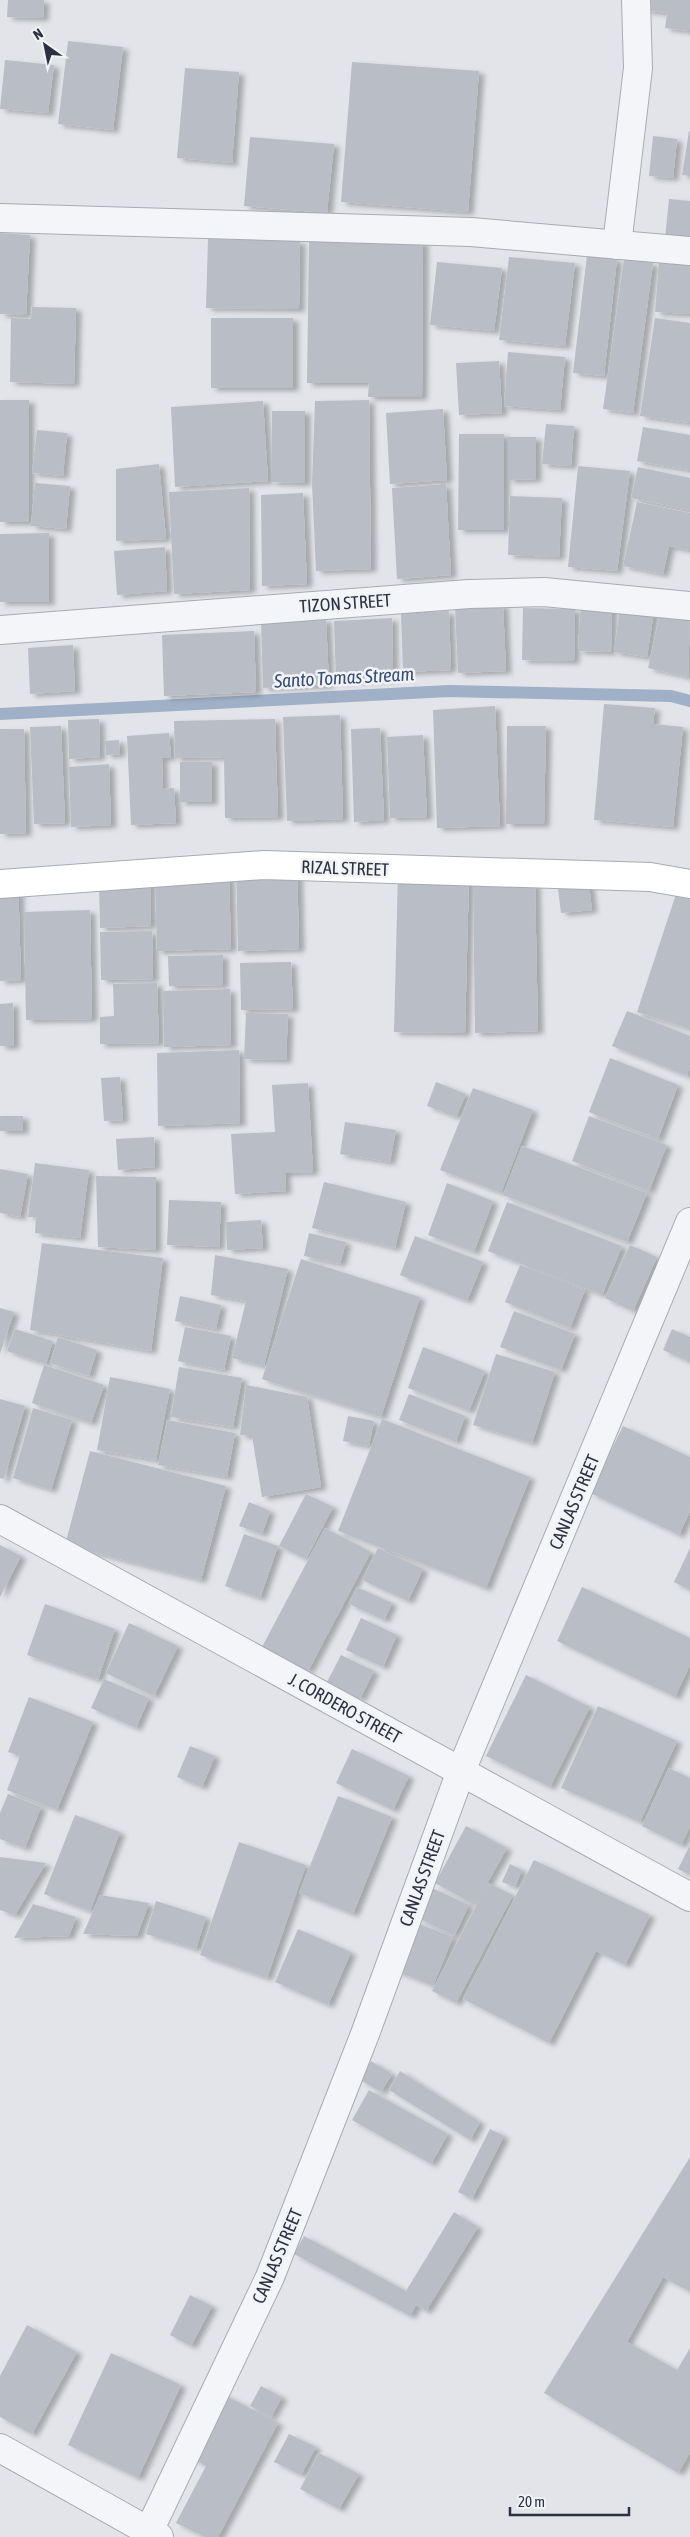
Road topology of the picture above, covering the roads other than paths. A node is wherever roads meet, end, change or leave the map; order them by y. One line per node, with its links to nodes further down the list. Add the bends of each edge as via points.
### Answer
1 (636, 0): 3 (street, via 638,68)
2 (0, 218): 3 (street, via 471,232)
3 (617, 245): 4 (street)
4 (690, 251)
5 (690, 606): 6 (street, TIZON STREET, via 544,592 469,594)
6 (0, 630)
7 (0, 884): 8 (street, RIZAL STREET, via 264,865 650,877)
8 (690, 884)
9 (690, 1222): 11 (street, CANLAS STREET)
10 (0, 1519): 11 (street, J. CORDERO STREET)
11 (461, 1771): 12 (street, J. CORDERO STREET); 14 (street, CANLAS STREET, via 365,2034 270,2277)
12 (690, 1897)
13 (0, 2448): 14 (street)
14 (154, 2534)

